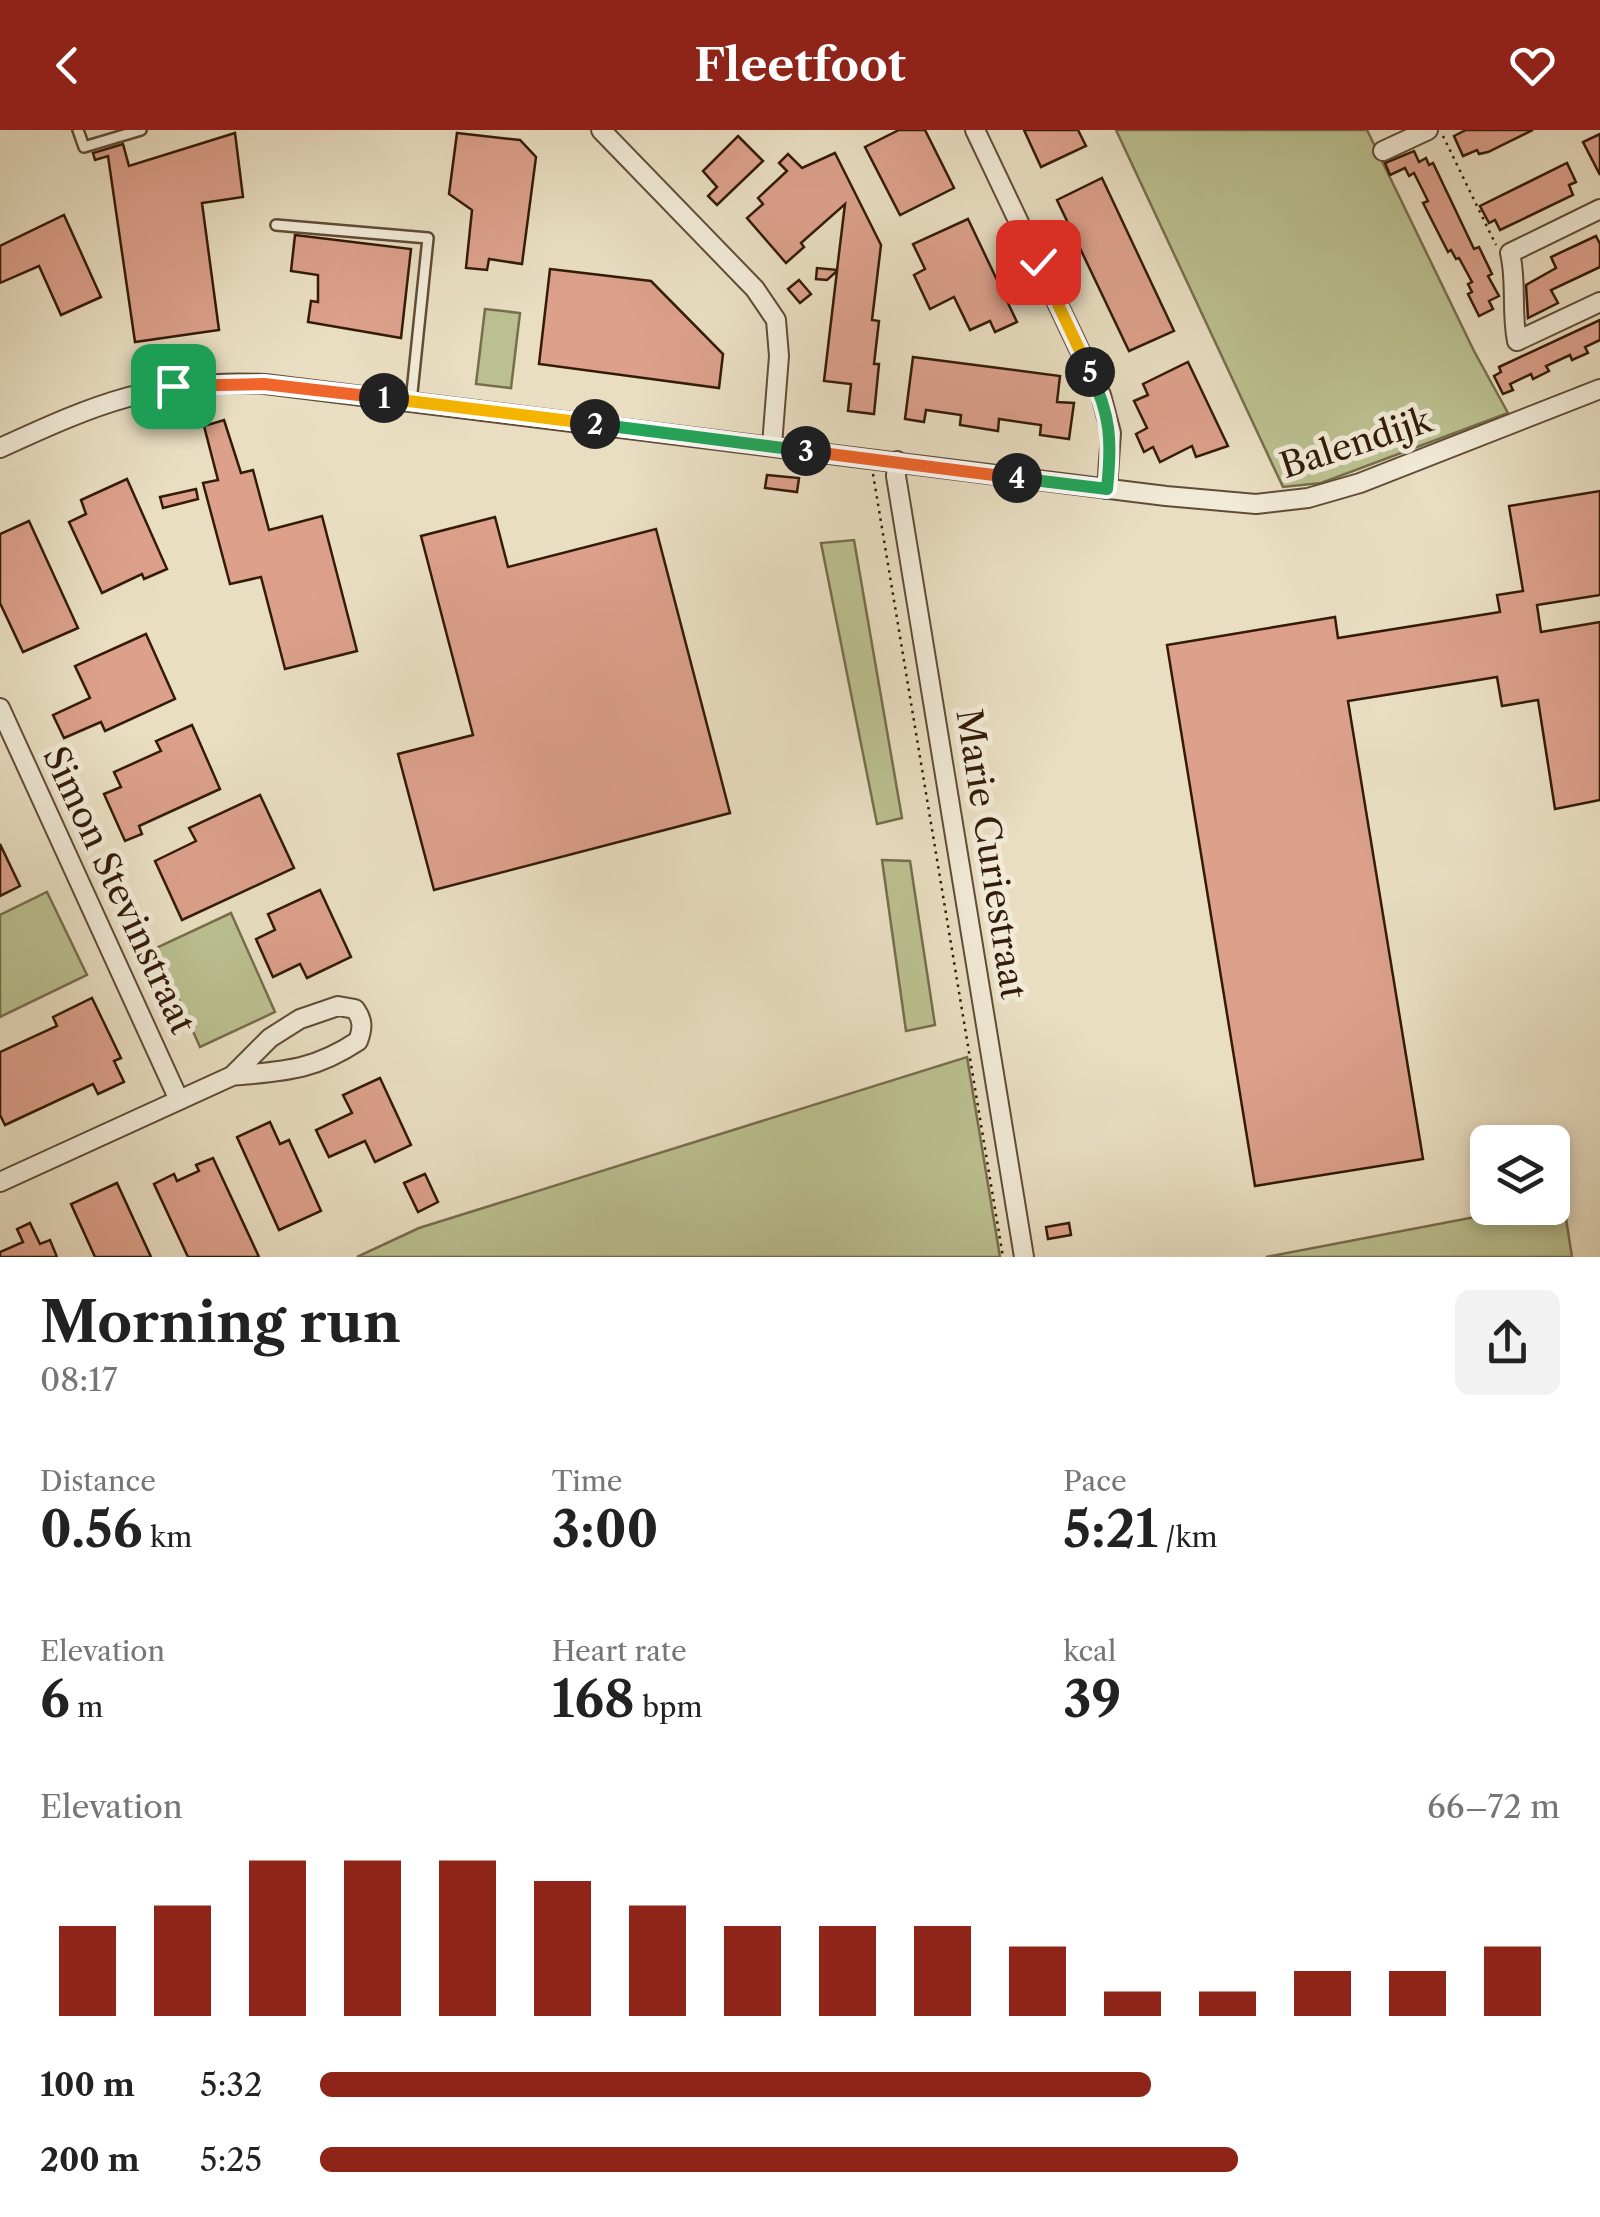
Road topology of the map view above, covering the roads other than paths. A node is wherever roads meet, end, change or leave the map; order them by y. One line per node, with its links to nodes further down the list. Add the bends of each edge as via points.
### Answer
1 (78, 130): 2 (lane, via 84,148)
2 (141, 130)
3 (601, 130): 12 (street, via 756,289 776,320)
4 (976, 130): 15 (street, via 1101,395 1111,434)
5 (1428, 130): 6 (street)
6 (1383, 151)
7 (1600, 210): 9 (street, via 1510,252 1516,341)
8 (276, 225): 11 (lane, via 428,238)
9 (1600, 302)
10 (1600, 389): 15 (street, Balendijk, via 1308,498 1230,503)
11 (411, 402): 12 (street, Balendijk); 13 (street, Balendijk, via 264,384 173,386 94,406)
12 (772, 446): 14 (street, Balendijk)
13 (0, 448)
14 (897, 461): 15 (street, Balendijk); 20 (street, Marie Curiestraat)
15 (1107, 489)
16 (0, 708): 18 (street, Simon Stevinstraat)
17 (232, 1076): 17 (street, via 289,1072 331,1056 358,1041 360,1016 348,1006 310,1014 282,1028); 18 (street)
18 (179, 1100): 19 (street)
19 (0, 1182)
20 (1024, 1257)

